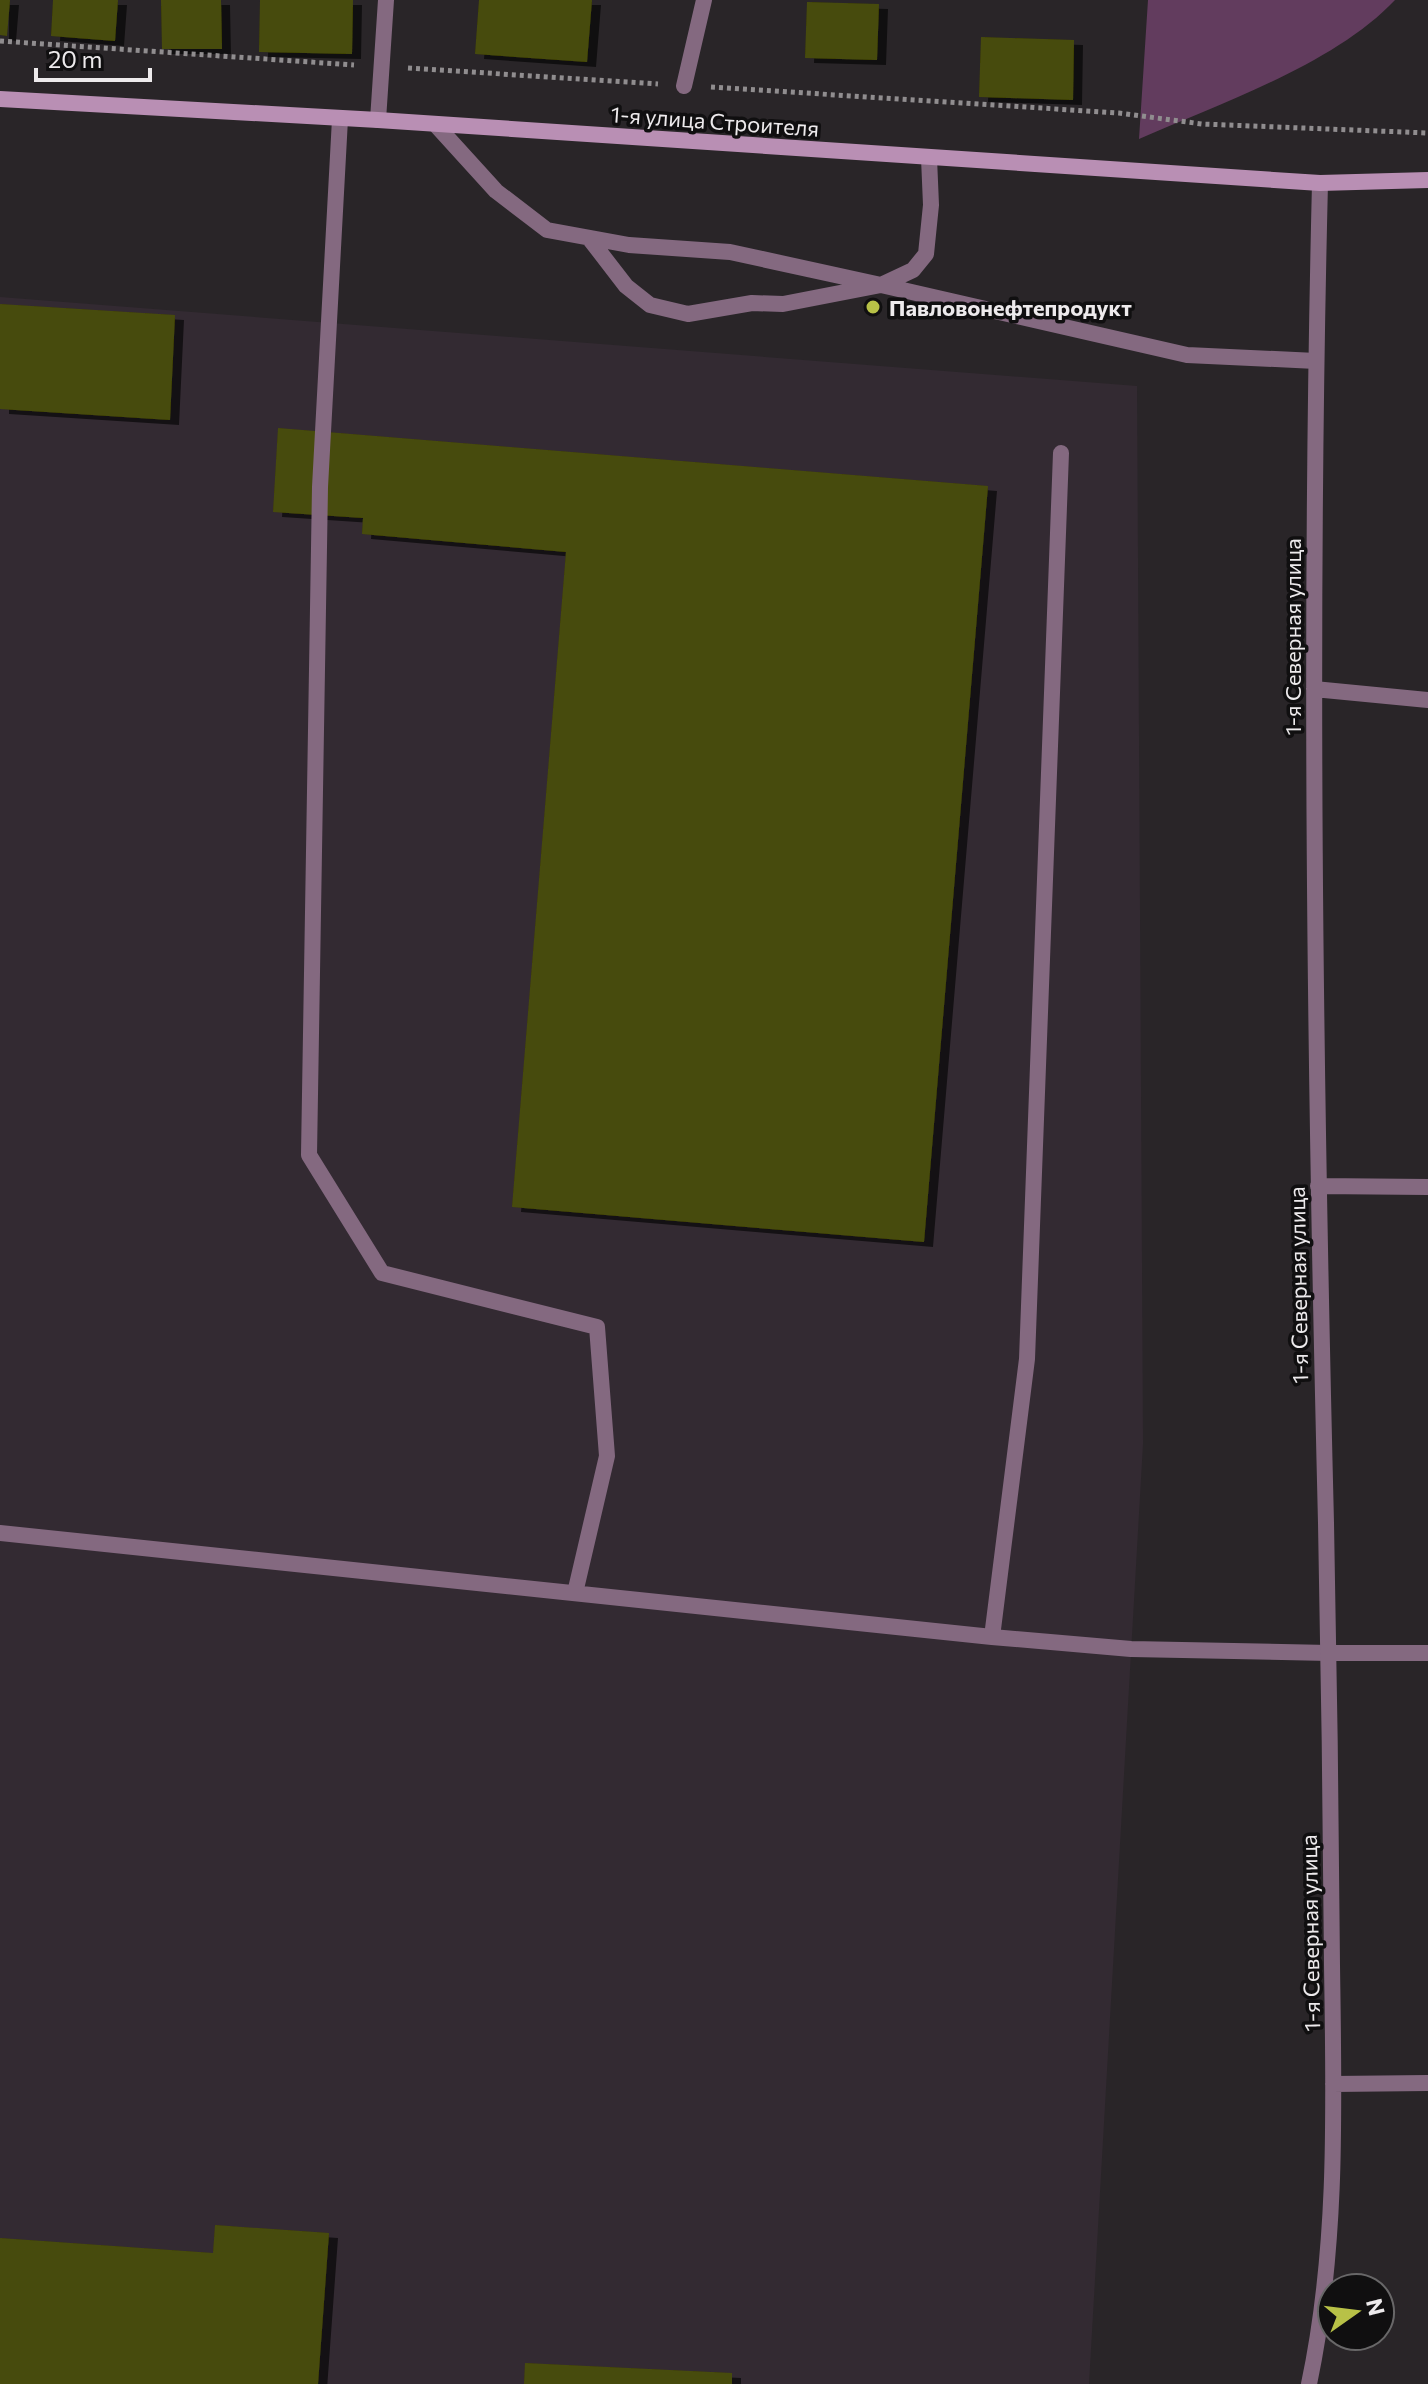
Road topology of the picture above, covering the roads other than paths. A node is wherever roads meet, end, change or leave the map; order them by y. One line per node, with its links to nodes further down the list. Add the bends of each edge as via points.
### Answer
1 (386, 0): 6 (street)
2 (704, 0): 3 (street)
3 (684, 86)
4 (0, 99): 5 (street, 1-я улица Строителя)
5 (340, 119): 6 (street, 1-я улица Строителя); 20 (street, via 320,487 309,1155 382,1273 597,1327 607,1456)
6 (378, 120): 7 (street, 1-я улица Строителя)
7 (436, 125): 8 (street, 1-я улица Строителя); 11 (street, via 496,191 547,230)
8 (929, 158): 10 (street, 1-я улица Строителя); 12 (street, via 926,254 913,270)
9 (1428, 180): 10 (street, 1-я улица Строителя)
10 (1320, 183): 13 (street, 1-я Северная улица)
11 (589, 238): 12 (street, via 730,252); 12 (street, via 626,286 650,305 688,314 752,303 783,304)
12 (881, 285): 13 (street, via 1187,355)
13 (1316, 361): 15 (street, 1-я Северная улица)
14 (1061, 453): 21 (street, via 1027,1359)
15 (1314, 689): 16 (street); 17 (street, 1-я Северная улица)
16 (1428, 700)
17 (1318, 1186): 18 (street); 22 (street, 1-я Северная улица)
18 (1428, 1187)
19 (0, 1533): 20 (street)
20 (575, 1593): 21 (street)
21 (992, 1637): 22 (street, via 1131,1649)
22 (1329, 1653): 23 (street); 25 (street, 1-я Северная улица)
23 (1428, 1653)
24 (1428, 2083): 25 (street)
25 (1333, 2084): 26 (street, 1-я Северная улица, via 1326,2303)
26 (1309, 2384)

